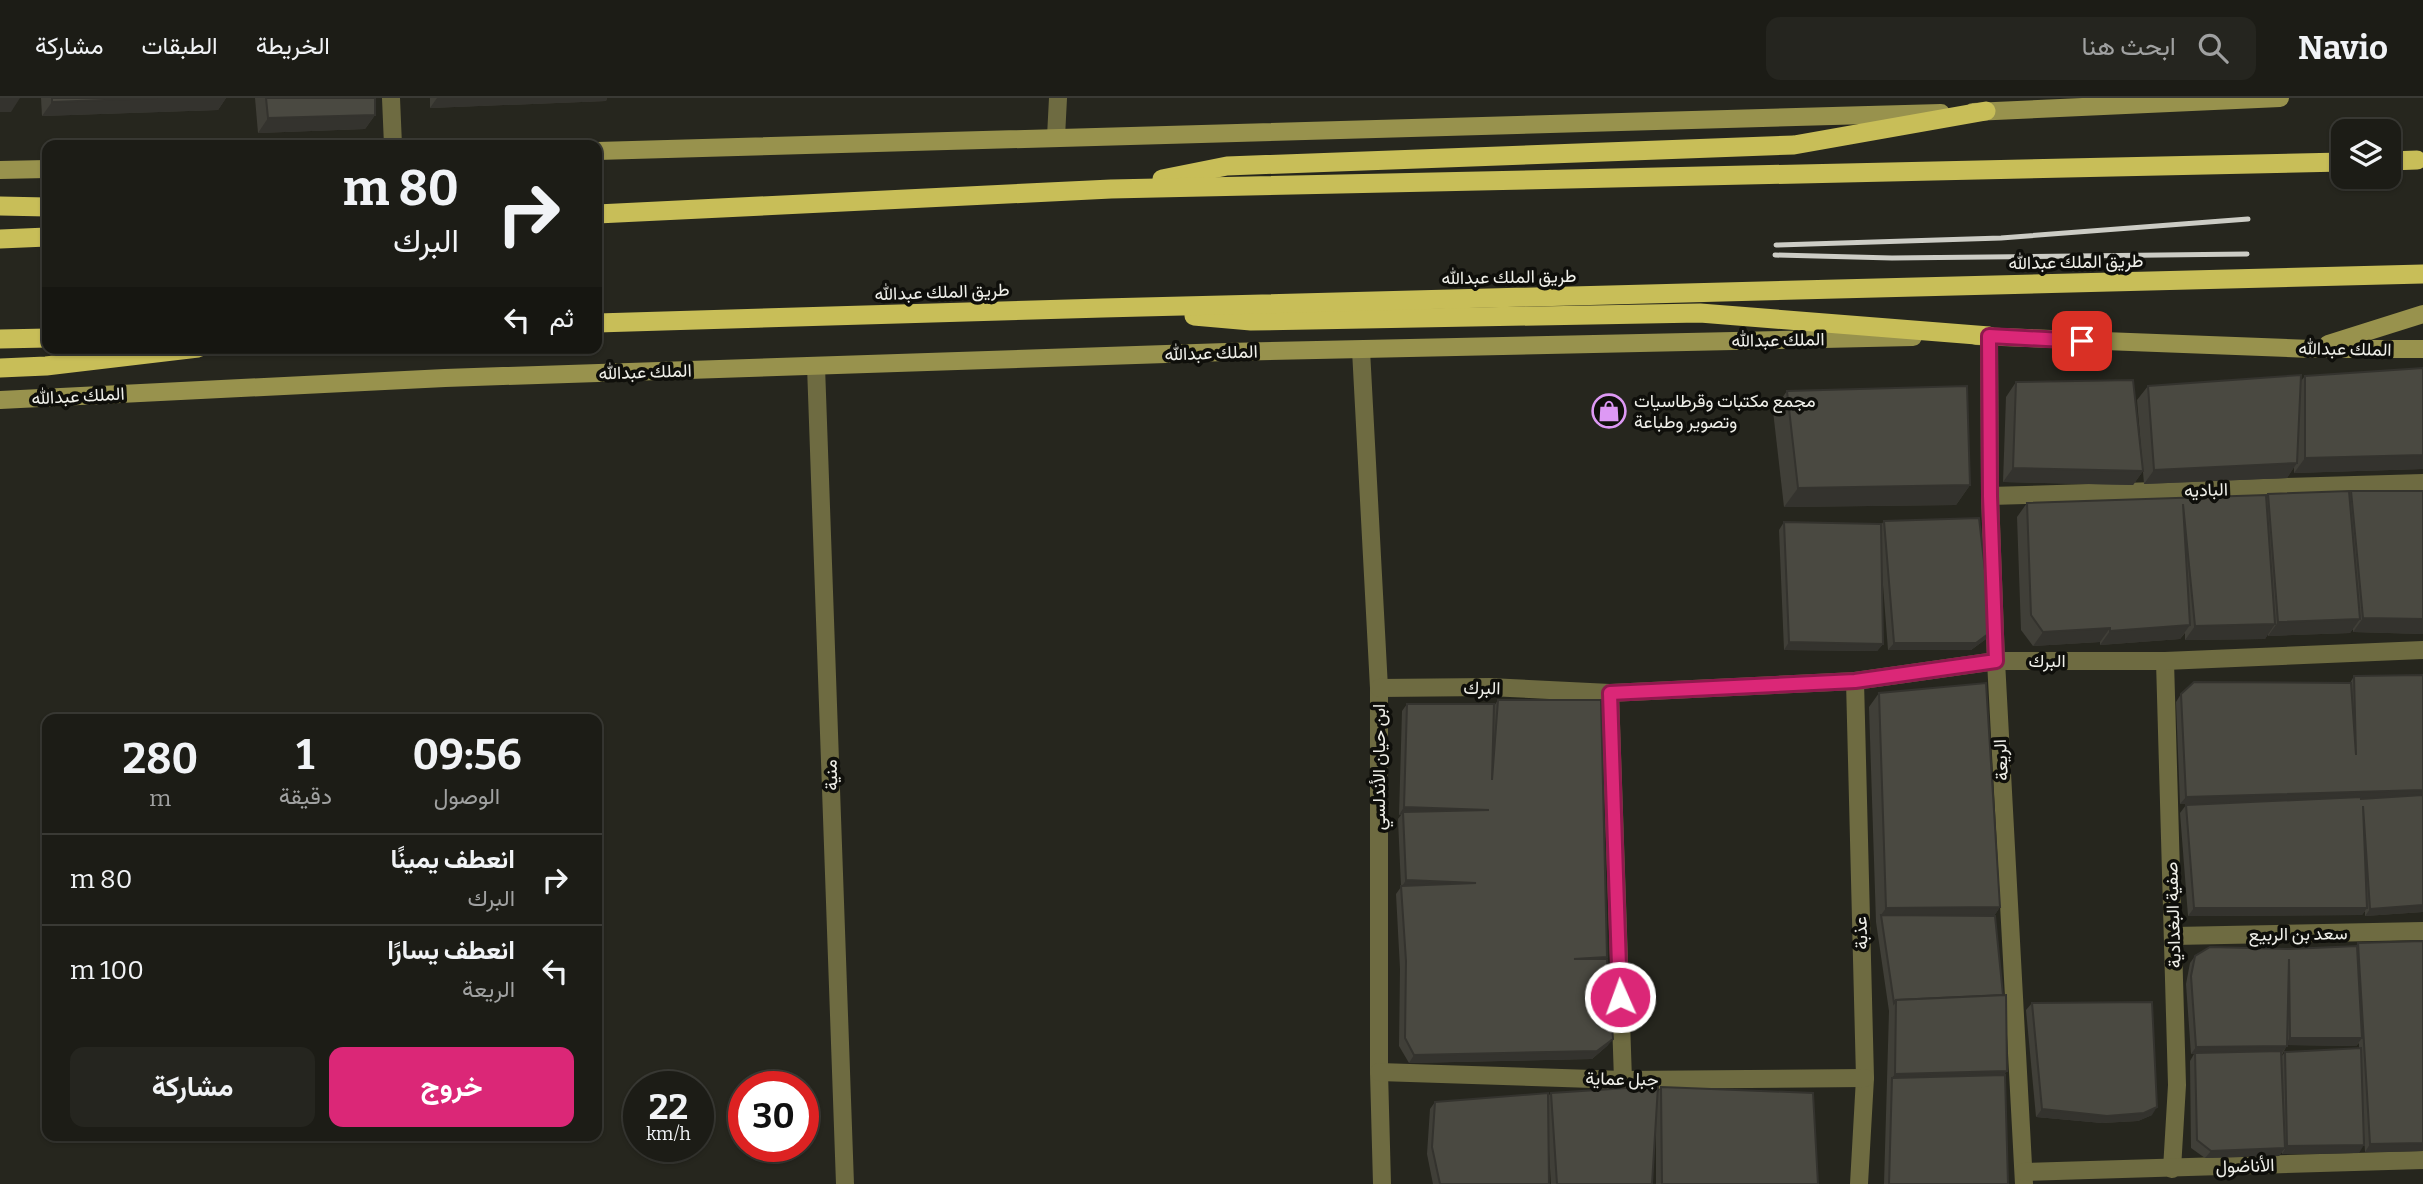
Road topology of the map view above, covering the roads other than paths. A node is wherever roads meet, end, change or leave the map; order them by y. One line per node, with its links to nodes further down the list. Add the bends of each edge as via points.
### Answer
1 (391, 98): 6 (street)
2 (1058, 98): 5 (street)
3 (2280, 98): 4 (main road)
4 (1986, 111): 5 (main road); 13 (highway, via 1794,145 1227,166)
5 (1056, 137): 7 (main road)
6 (393, 140)
7 (602, 151)
8 (2417, 160): 9 (highway)
9 (2401, 161)
10 (2331, 162): 13 (highway)
11 (42, 169): 12 (main road)
12 (0, 170)
13 (1111, 190): 16 (highway)
14 (0, 206): 15 (highway)
15 (42, 207)
16 (602, 214)
17 (42, 237): 18 (highway)
18 (0, 239)
19 (2423, 274): 20 (highway, طريق الملك عبدالله)
20 (1103, 308): 22 (highway, طريق الملك عبدالله); 23 (highway, via 1251,321 1700,313)
21 (2423, 314): 27 (main road)
22 (602, 323)
23 (1989, 336): 26 (main road, الملك عبدالله); 27 (main road, الملك عبدالله); 34 (street, الريعة)
24 (42, 338): 25 (highway)
25 (0, 339)
26 (1361, 349): 30 (main road, الملك عبدالله); 39 (street, ابن حيان الأندلسي)
27 (2311, 349): 28 (main road, الملك عبدالله)
28 (2423, 349)
29 (147, 354): 31 (highway)
30 (816, 366): 32 (main road, الملك عبدالله); 49 (street, منية)
31 (0, 368)
32 (0, 400)
33 (2423, 483): 34 (street, الباديه)
34 (1990, 496): 36 (street, الريعة)
35 (2423, 650): 37 (street, البرك)
36 (1996, 661): 37 (street, البرك); 38 (street, البرك); 48 (street, الريعة)
37 (2165, 661): 42 (street, صفية البغدادية)
38 (1855, 681): 40 (street, البرك); 44 (street, عذبة)
39 (1379, 688): 40 (street, البرك); 43 (street, ابن حيان الأندلسي)
40 (1610, 693): 45 (street)
41 (2423, 931): 42 (street, سعد بن الربيع)
42 (2174, 936): 47 (street, صفية البغدادية, via 2177,1085)
43 (1379, 1072): 45 (street, جبل عماية); 50 (street, ابن حيان الأندلسي)
44 (1865, 1078): 45 (street, جبل عماية); 51 (street, عذبة)
45 (1623, 1080)
46 (2423, 1160): 47 (street, الأناضول)
47 (2172, 1169): 48 (street, الأناضول)
48 (2024, 1178)
49 (845, 1184)
50 (1382, 1184)
51 (1859, 1184)

